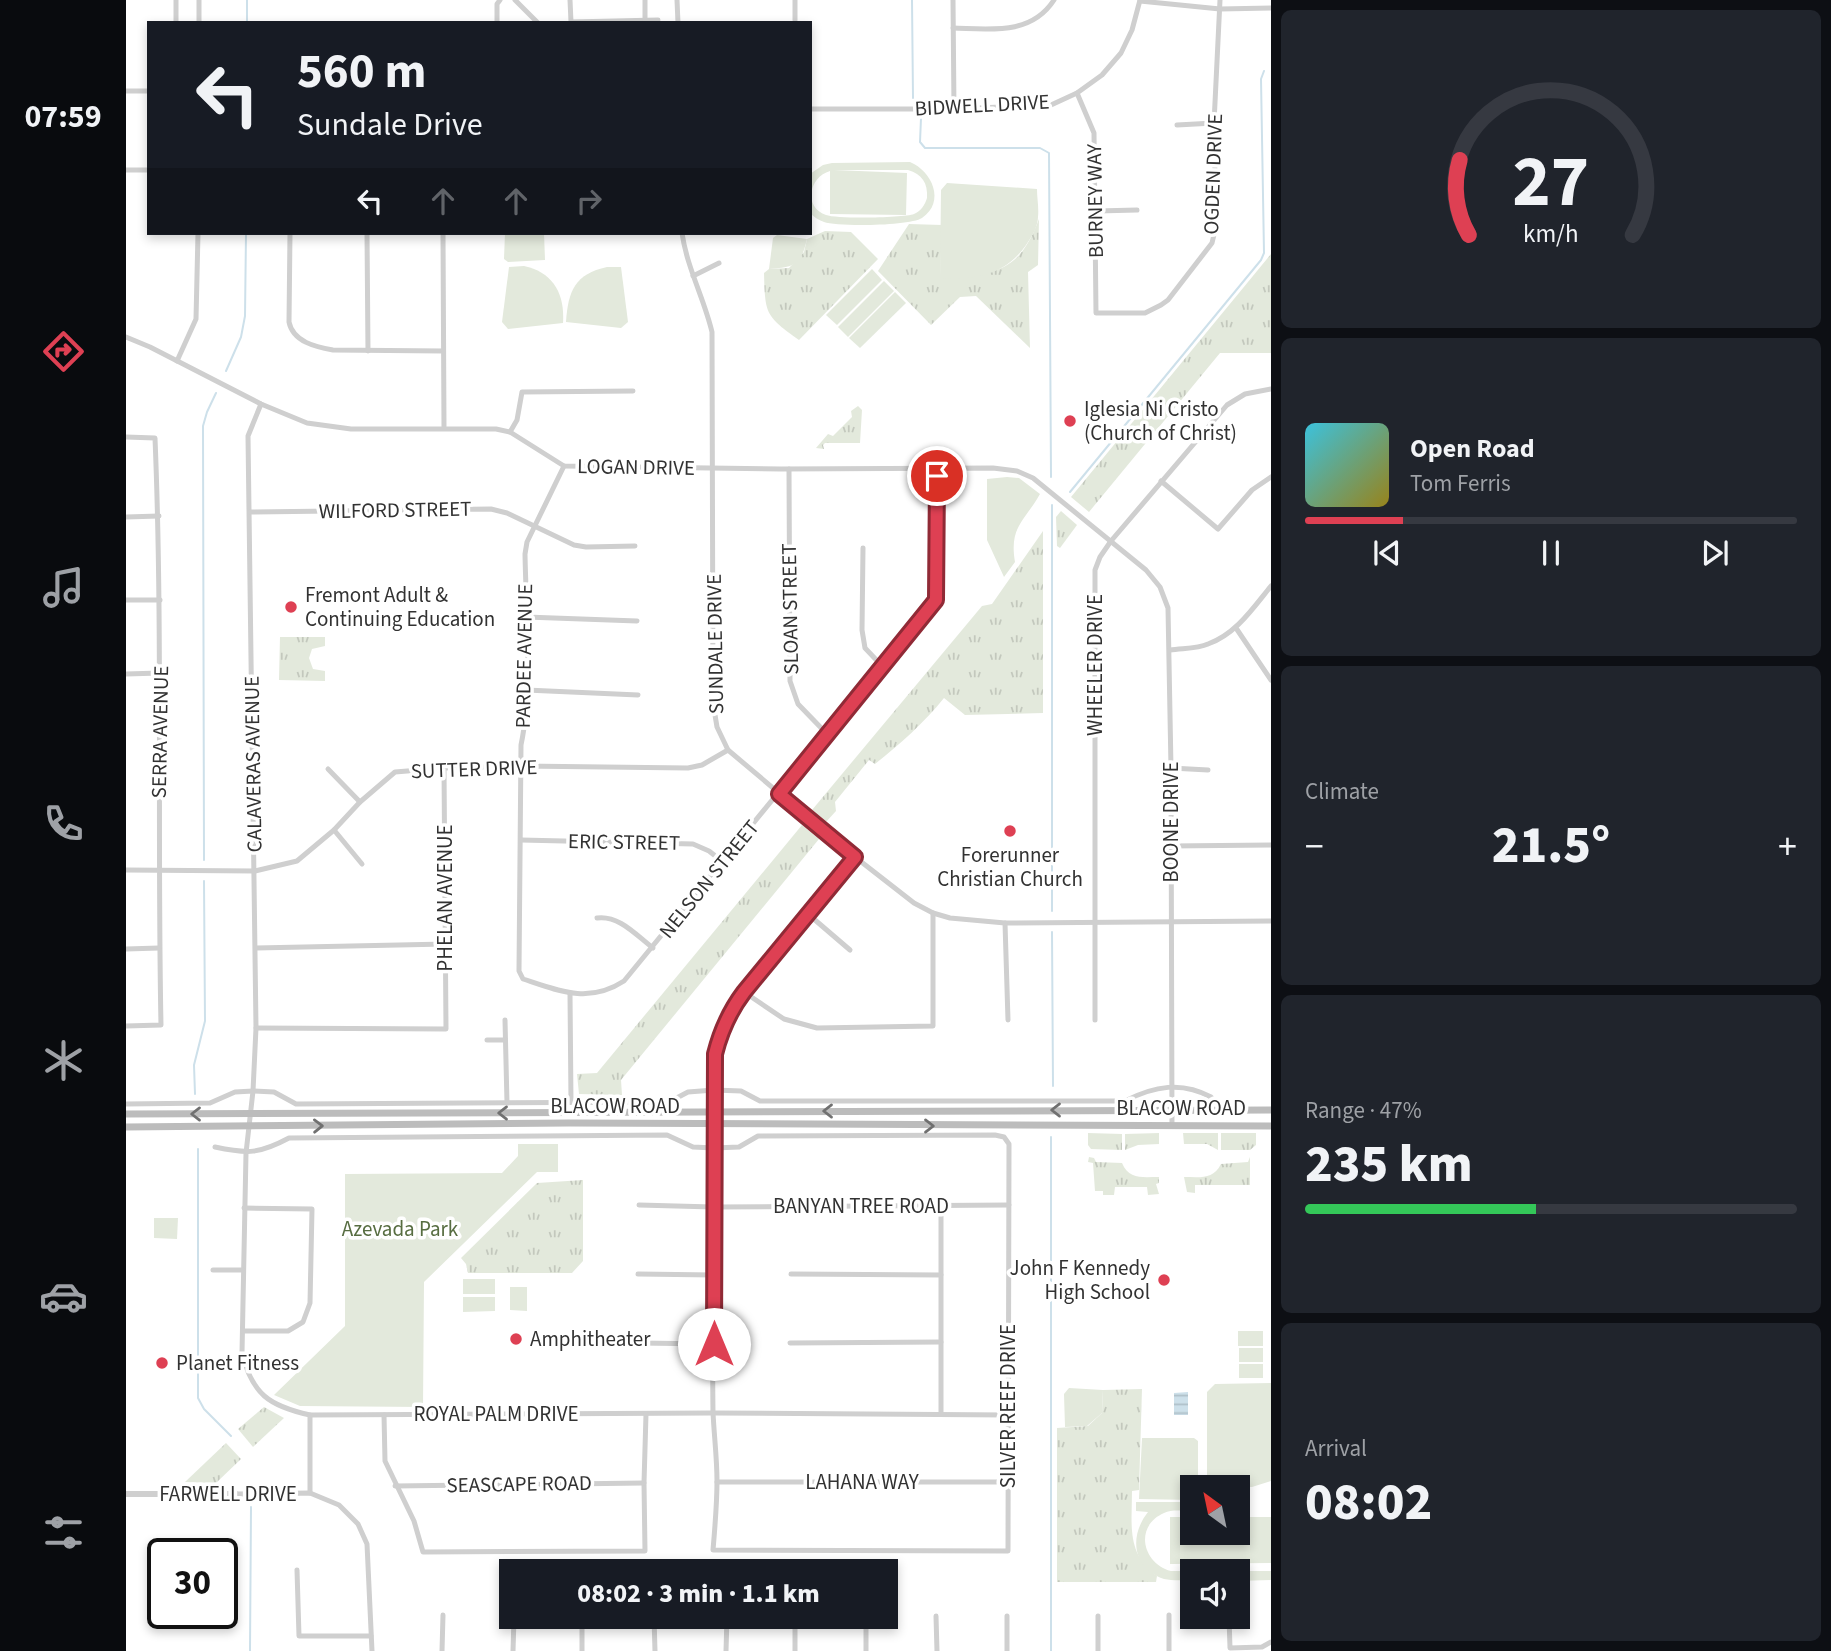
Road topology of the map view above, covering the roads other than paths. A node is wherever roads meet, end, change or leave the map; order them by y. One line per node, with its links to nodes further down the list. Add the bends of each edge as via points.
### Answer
1 (176, 0): 20 (street)
2 (199, 0): 21 (street)
3 (500, 0): 22 (street)
4 (515, 0): 23 (street)
5 (570, 0): 24 (street)
6 (645, 0): 17 (street)
7 (677, 0): 26 (street)
8 (795, 0): 19 (street)
9 (953, 0): 27 (street)
10 (1054, 0): 27 (street, via 1033,20 1010,29)
11 (1220, 0): 15 (street, OGDEN DRIVE)
12 (1261, 0): 16 (street)
13 (1140, 1): 15 (street); 30 (street, BIDWELL DRIVE, via 1121,53)
14 (1271, 8): 16 (street)
15 (1220, 9): 16 (street); 33 (street, OGDEN DRIVE)
16 (1261, 9)
17 (645, 20): 18 (street); 25 (street)
18 (658, 20)
19 (795, 20)
20 (176, 21)
21 (199, 21)
22 (497, 21)
23 (536, 21)
24 (571, 21)
25 (608, 21)
26 (678, 21)
27 (953, 28): 32 (street)
28 (126, 91): 29 (street)
29 (147, 91)
30 (1077, 93): 32 (street, BIDWELL DRIVE, via 1051,105); 38 (street, BURNEY WAY, via 1094,133)
31 (812, 109): 32 (street, BIDWELL DRIVE)
32 (954, 109)
33 (1214, 123): 34 (street); 46 (street, OGDEN DRIVE, via 1216,226 1212,243 1161,305 1145,313)
34 (1177, 125)
35 (126, 170): 36 (street)
36 (147, 170)
37 (1137, 210): 38 (street)
38 (1097, 211): 46 (street, BURNEY WAY)
39 (198, 235): 50 (street, via 196,319)
40 (290, 235): 48 (street, via 291,330 316,346)
41 (367, 235): 48 (street)
42 (443, 235): 49 (street)
43 (682, 235): 45 (street, SUNDALE DRIVE)
44 (719, 263): 45 (street)
45 (692, 276): 58 (street, SUNDALE DRIVE, via 712,332)
46 (1096, 313)
47 (126, 337): 50 (street, LOGAN DRIVE)
48 (368, 351): 49 (street)
49 (443, 351): 54 (street)
50 (177, 361): 53 (street, LOGAN DRIVE)
51 (1271, 389): 62 (street, WHEELER DRIVE, via 1244,394 1227,405)
52 (632, 391): 55 (street, via 522,392)
53 (261, 404): 54 (street, LOGAN DRIVE, via 327,427); 63 (street, CALAVERAS AVENUE, via 248,436)
54 (444, 428): 55 (street, LOGAN DRIVE)
55 (510, 432): 57 (street, LOGAN DRIVE)
56 (126, 437): 64 (street, SERRA AVENUE, via 155,438)
57 (564, 466): 58 (street, LOGAN DRIVE); 66 (street, PARDEE AVENUE)
58 (713, 468): 60 (street, LOGAN DRIVE); 84 (street, SUNDALE DRIVE, via 713,703)
59 (937, 468): 60 (street, LOGAN DRIVE); 67 (street, LOGAN DRIVE, via 1017,471 1033,478); 77 (street, NELSON STREET, via 936,600)
60 (789, 469): 83 (street, SLOAN STREET, via 790,681 798,704)
61 (1271, 477): 62 (street, via 1252,490 1218,529)
62 (1161, 481): 67 (street, WHEELER DRIVE)
63 (250, 512): 66 (street, WILFORD STREET, via 491,509); 101 (street, CALAVERAS AVENUE)
64 (159, 516): 65 (street); 72 (street, SERRA AVENUE)
65 (126, 517)
66 (536, 525): 68 (street, WILFORD STREET, via 574,545); 73 (street, PARDEE AVENUE, via 525,554)
67 (1111, 541): 76 (street, BOONE DRIVE, via 1160,587 1168,608); 106 (street, WHEELER DRIVE, via 1094,570)
68 (635, 546)
69 (863, 548): 77 (street, via 865,648)
70 (1271, 586): 75 (street)
71 (126, 600): 72 (street)
72 (160, 600): 78 (street, SERRA AVENUE)
73 (526, 617): 74 (street); 81 (street, PARDEE AVENUE)
74 (637, 621)
75 (1236, 628): 76 (street, via 1205,646); 80 (street)
76 (1170, 650): 87 (street, BOONE DRIVE)
77 (883, 667): 83 (street, NELSON STREET)
78 (160, 673): 79 (street); 100 (street, SERRA AVENUE)
79 (126, 674)
80 (1271, 680)
81 (526, 690): 82 (street); 85 (street, PARDEE AVENUE)
82 (638, 695)
83 (828, 735): 90 (street, NELSON STREET)
84 (727, 750): 85 (street, SUTTER DRIVE, via 688,768); 90 (street)
85 (521, 766): 86 (street, SUTTER DRIVE); 93 (street, PARDEE AVENUE)
86 (444, 768): 91 (street, SUTTER DRIVE, via 395,772); 109 (street, PHELAN AVENUE)
87 (1171, 768): 89 (street); 95 (street, BOONE DRIVE)
88 (328, 769): 91 (street)
89 (1208, 770)
90 (779, 794): 96 (street); 97 (street, NELSON STREET)
91 (360, 802): 92 (street, SUTTER DRIVE)
92 (334, 830): 98 (street); 101 (street, SUTTER DRIVE, via 297,861)
93 (521, 840): 97 (street, ERIC STREET, via 693,844); 115 (street, PARDEE AVENUE, via 519,971)
94 (1271, 845): 95 (street)
95 (1170, 846): 107 (street, BOONE DRIVE)
96 (855, 857): 102 (street); 103 (street)
97 (723, 862): 110 (street, NELSON STREET)
98 (362, 864)
99 (126, 870): 100 (street, SUTTER DRIVE)
100 (160, 870): 101 (street, SUTTER DRIVE); 112 (street, SERRA AVENUE)
101 (255, 870): 113 (street, CALAVERAS AVENUE)
102 (933, 913): 108 (street); 116 (street, via 933,1026 817,1028 784,1019)
103 (808, 914): 114 (street); 116 (street)
104 (597, 918): 110 (street, via 618,921)
105 (1271, 920): 107 (street)
106 (1095, 922): 107 (street); 108 (street); 120 (street, WHEELER DRIVE)
107 (1171, 922): 125 (street, BOONE DRIVE)
108 (1005, 923): 119 (street)
109 (446, 944): 113 (street); 122 (street, PHELAN AVENUE, via 446,1029)
110 (653, 947): 117 (street, NELSON STREET, via 613,989)
111 (126, 948): 112 (street)
112 (159, 948): 121 (street, SERRA AVENUE, via 161,1026)
113 (256, 948): 122 (street, CALAVERAS AVENUE)
114 (850, 950)
115 (523, 979): 117 (street, NELSON STREET)
116 (744, 992): 126 (street, via 722,1027 715,1054)
117 (570, 994): 129 (street)
118 (505, 1020): 124 (street)
119 (1008, 1020)
120 (1095, 1020)
121 (126, 1026)
122 (257, 1028): 127 (street, CALAVERAS AVENUE)
123 (487, 1040): 124 (street)
124 (505, 1040): 130 (street)
125 (1170, 1087): 126 (street, BLACOW ROAD, via 1147,1089 1125,1101 760,1101 740,1091); 128 (street, BLACOW ROAD, via 1197,1089); 132 (street, BOONE DRIVE)
126 (714, 1090): 129 (street, BLACOW ROAD, via 688,1092 669,1102); 134 (street)
127 (253, 1091): 130 (street, BLACOW ROAD, via 274,1092 296,1104); 131 (street, BLACOW ROAD, via 235,1092 210,1103); 136 (street, CALAVERAS AVENUE)
128 (1211, 1097)
129 (571, 1102): 130 (street, BLACOW ROAD)
130 (507, 1103)
131 (126, 1104)
132 (1171, 1109): 133 (main road, BLACOW ROAD); 134 (main road, BLACOW ROAD, one-way to 134); 138 (street, BOONE DRIVE)
133 (1271, 1110)
134 (714, 1111): 136 (main road, BLACOW ROAD, one-way to 136); 137 (street)
135 (126, 1114): 136 (main road, BLACOW ROAD, one-way to 135)
136 (251, 1114): 141 (street, CALAVERAS AVENUE)
137 (714, 1124): 138 (main road, BLACOW ROAD, one-way to 138); 141 (main road, BLACOW ROAD, one-way to 137); 144 (street)
138 (1172, 1126): 139 (main road, BLACOW ROAD)
139 (1271, 1126)
140 (126, 1127): 141 (main road, BLACOW ROAD)
141 (249, 1127): 145 (street, ROYAL PALM DRIVE)
142 (1004, 1137): 144 (street, BLACOW ROAD, via 758,1136 739,1147); 147 (street, SILVER REEF DRIVE, via 1009,1144)
143 (215, 1147): 145 (street, BLACOW ROAD)
144 (714, 1148): 145 (street, BLACOW ROAD, via 693,1147 667,1135 289,1138 271,1148); 149 (street)
145 (246, 1153): 150 (street, ROYAL PALM DRIVE)
146 (639, 1205): 149 (street, BANYAN TREE ROAD)
147 (1009, 1205): 148 (street, BANYAN TREE ROAD); 167 (street, SILVER REEF DRIVE)
148 (941, 1206): 149 (street, BANYAN TREE ROAD); 156 (street)
149 (713, 1207): 155 (street)
150 (244, 1208): 152 (street, ROYAL PALM DRIVE); 157 (street, via 312,1209 310,1303 303,1322 288,1331)
151 (213, 1270): 152 (street)
152 (242, 1270): 157 (street, ROYAL PALM DRIVE)
153 (638, 1274): 155 (street)
154 (790, 1274): 156 (street)
155 (714, 1275): 161 (street)
156 (941, 1275): 158 (street)
157 (243, 1331): 165 (street, ROYAL PALM DRIVE, via 248,1376 262,1395 285,1410)
158 (941, 1342): 160 (street); 163 (street)
159 (638, 1343): 161 (street)
160 (790, 1343)
161 (714, 1344): 162 (street)
162 (713, 1413): 163 (street, ROYAL PALM DRIVE); 164 (street, ROYAL PALM DRIVE); 168 (street)
163 (941, 1413): 167 (street, ROYAL PALM DRIVE)
164 (646, 1414): 166 (street, ROYAL PALM DRIVE); 170 (street)
165 (310, 1415): 166 (street, ROYAL PALM DRIVE); 172 (street)
166 (384, 1415): 171 (street, via 385,1461)
167 (1008, 1415): 169 (street, SILVER REEF DRIVE)
168 (717, 1482): 169 (street, LAHANA WAY); 169 (street, SILVER REEF DRIVE, via 713,1550 1008,1551)
169 (1008, 1482)
170 (643, 1483): 171 (street, SEASCAPE ROAD); 171 (street, via 645,1551 423,1552 414,1521)
171 (395, 1486)
172 (310, 1493): 174 (street, FARWELL DRIVE); 188 (street, FARWELL DRIVE, via 339,1505 358,1524 367,1544)
173 (126, 1494): 174 (street, FARWELL DRIVE)
174 (236, 1494)
175 (297, 1570): 188 (street, via 299,1636)
176 (443, 1615): 191 (street)
177 (1169, 1615): 201 (street)
178 (936, 1616): 198 (street)
179 (1007, 1616): 199 (street)
180 (1098, 1616): 200 (street)
181 (514, 1629): 192 (street)
182 (582, 1629): 193 (street)
183 (654, 1629): 194 (street)
184 (727, 1629): 195 (street)
185 (795, 1629): 196 (street)
186 (866, 1629): 197 (street)
187 (1229, 1629): 189 (street, via 1230,1648 1262,1647)
188 (371, 1636): 190 (street, FARWELL DRIVE)
189 (1271, 1642)
190 (372, 1651)
191 (442, 1651)
192 (513, 1651)
193 (583, 1651)
194 (654, 1651)
195 (726, 1651)
196 (795, 1651)
197 (866, 1651)
198 (937, 1651)
199 (1007, 1651)
200 (1098, 1651)
201 (1169, 1651)

